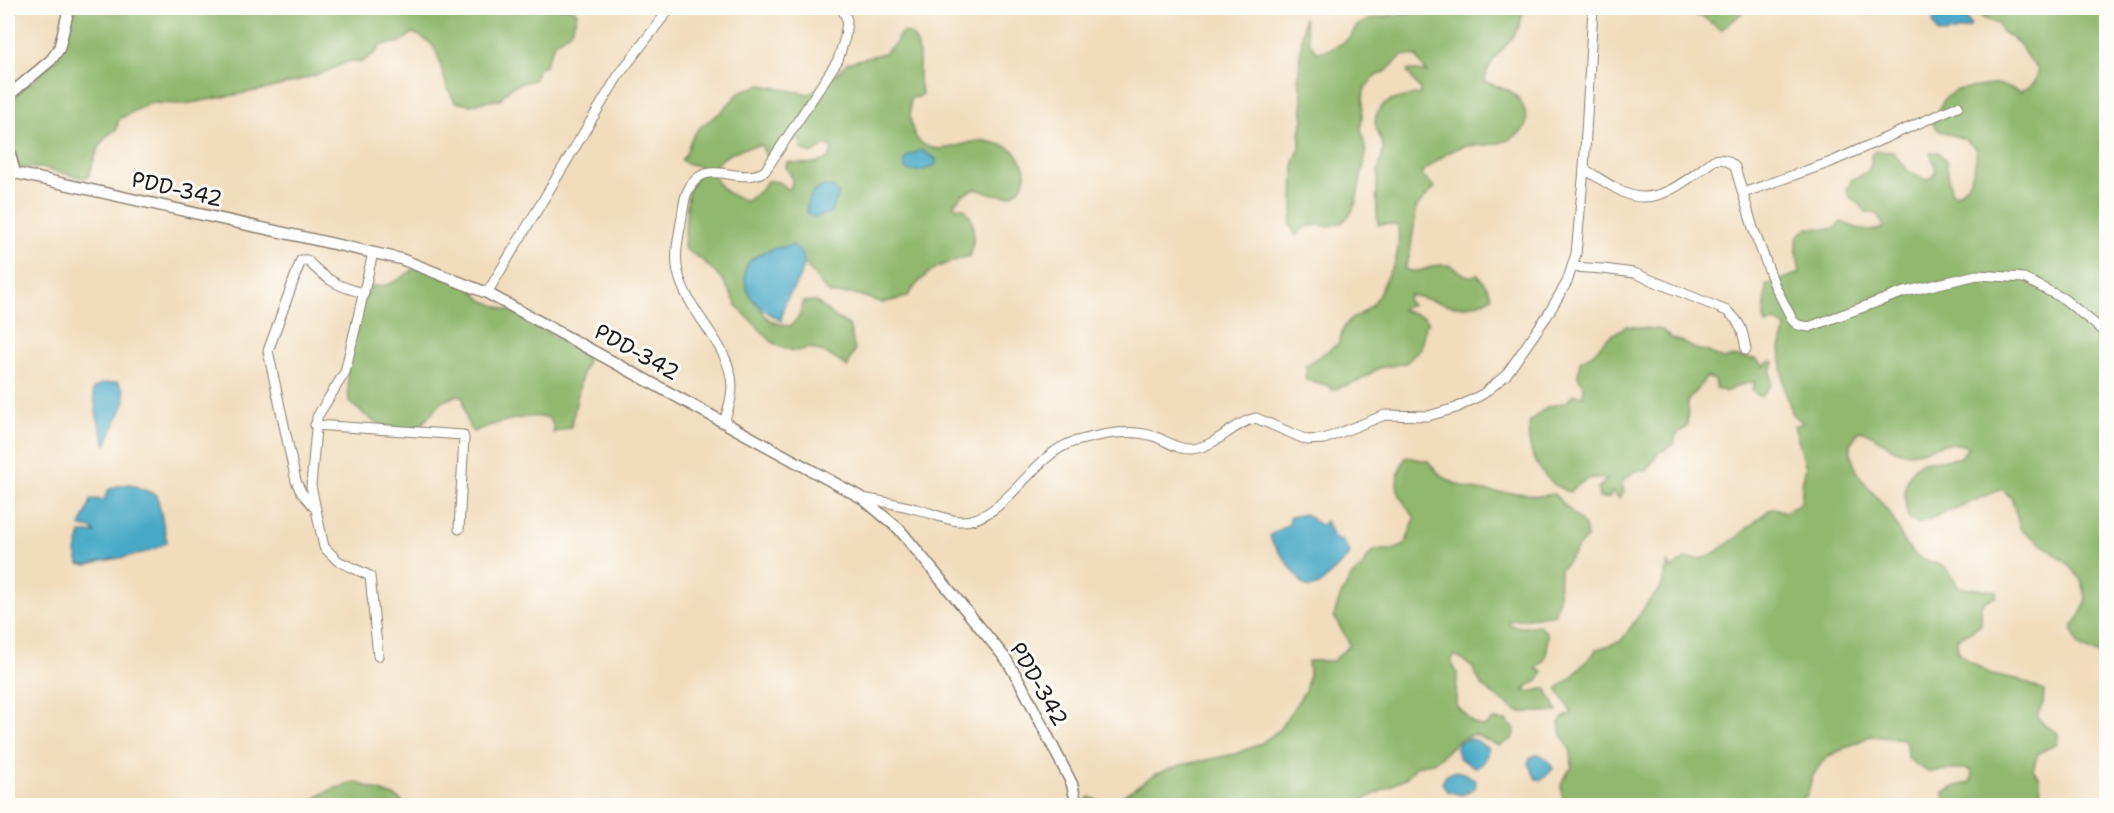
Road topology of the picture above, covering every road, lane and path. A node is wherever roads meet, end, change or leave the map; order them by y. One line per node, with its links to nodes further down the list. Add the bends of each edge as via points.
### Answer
1 (69, 8): 5 (street, via 59,49)
2 (670, 8): 14 (street, via 618,76)
3 (842, 8): 17 (street, via 847,20 838,60 765,171 750,177 701,175 685,195 677,271 696,313 730,369 730,404)
4 (1593, 8): 8 (street)
5 (8, 96)
6 (1958, 106): 10 (street, via 1831,162)
7 (8, 147): 9 (street)
8 (1584, 169): 10 (street, via 1627,194 1642,197 1676,188 1721,159 1736,166); 12 (street)
9 (11, 176): 11 (street, PDD-342 / PDD-342)
10 (1743, 193): 15 (street, via 1775,286 1798,326 1809,327 1904,292 1977,275 2024,278 2064,299)
11 (373, 253): 13 (street); 14 (street, PDD-342 / PDD-342, via 401,259)
12 (1572, 267): 16 (street, via 1634,273 1727,310 1738,320); 19 (street, via 1547,316 1506,375 1483,394 1456,408 1428,416 1385,415 1324,439 1308,440 1256,418 1203,447 1189,450 1135,432 1071,443 1051,453 998,507 977,518 960,521)
13 (363, 293): 18 (street, via 345,372); 20 (street, via 325,278 307,260 301,260 268,351 296,481)
14 (487, 293): 17 (street, PDD-342 / PDD-342)
15 (2106, 333)
16 (1746, 350)
17 (724, 422): 19 (street, PDD-342 / PDD-342)
18 (315, 425): 20 (street, via 311,486); 21 (street, via 463,435)
19 (862, 498): 23 (street, PDD-342 / PDD-342, via 898,529 1006,659 1072,784)
20 (316, 509): 22 (street, via 324,547 330,555 370,576)
21 (459, 529)
22 (378, 656)
23 (1077, 806)

